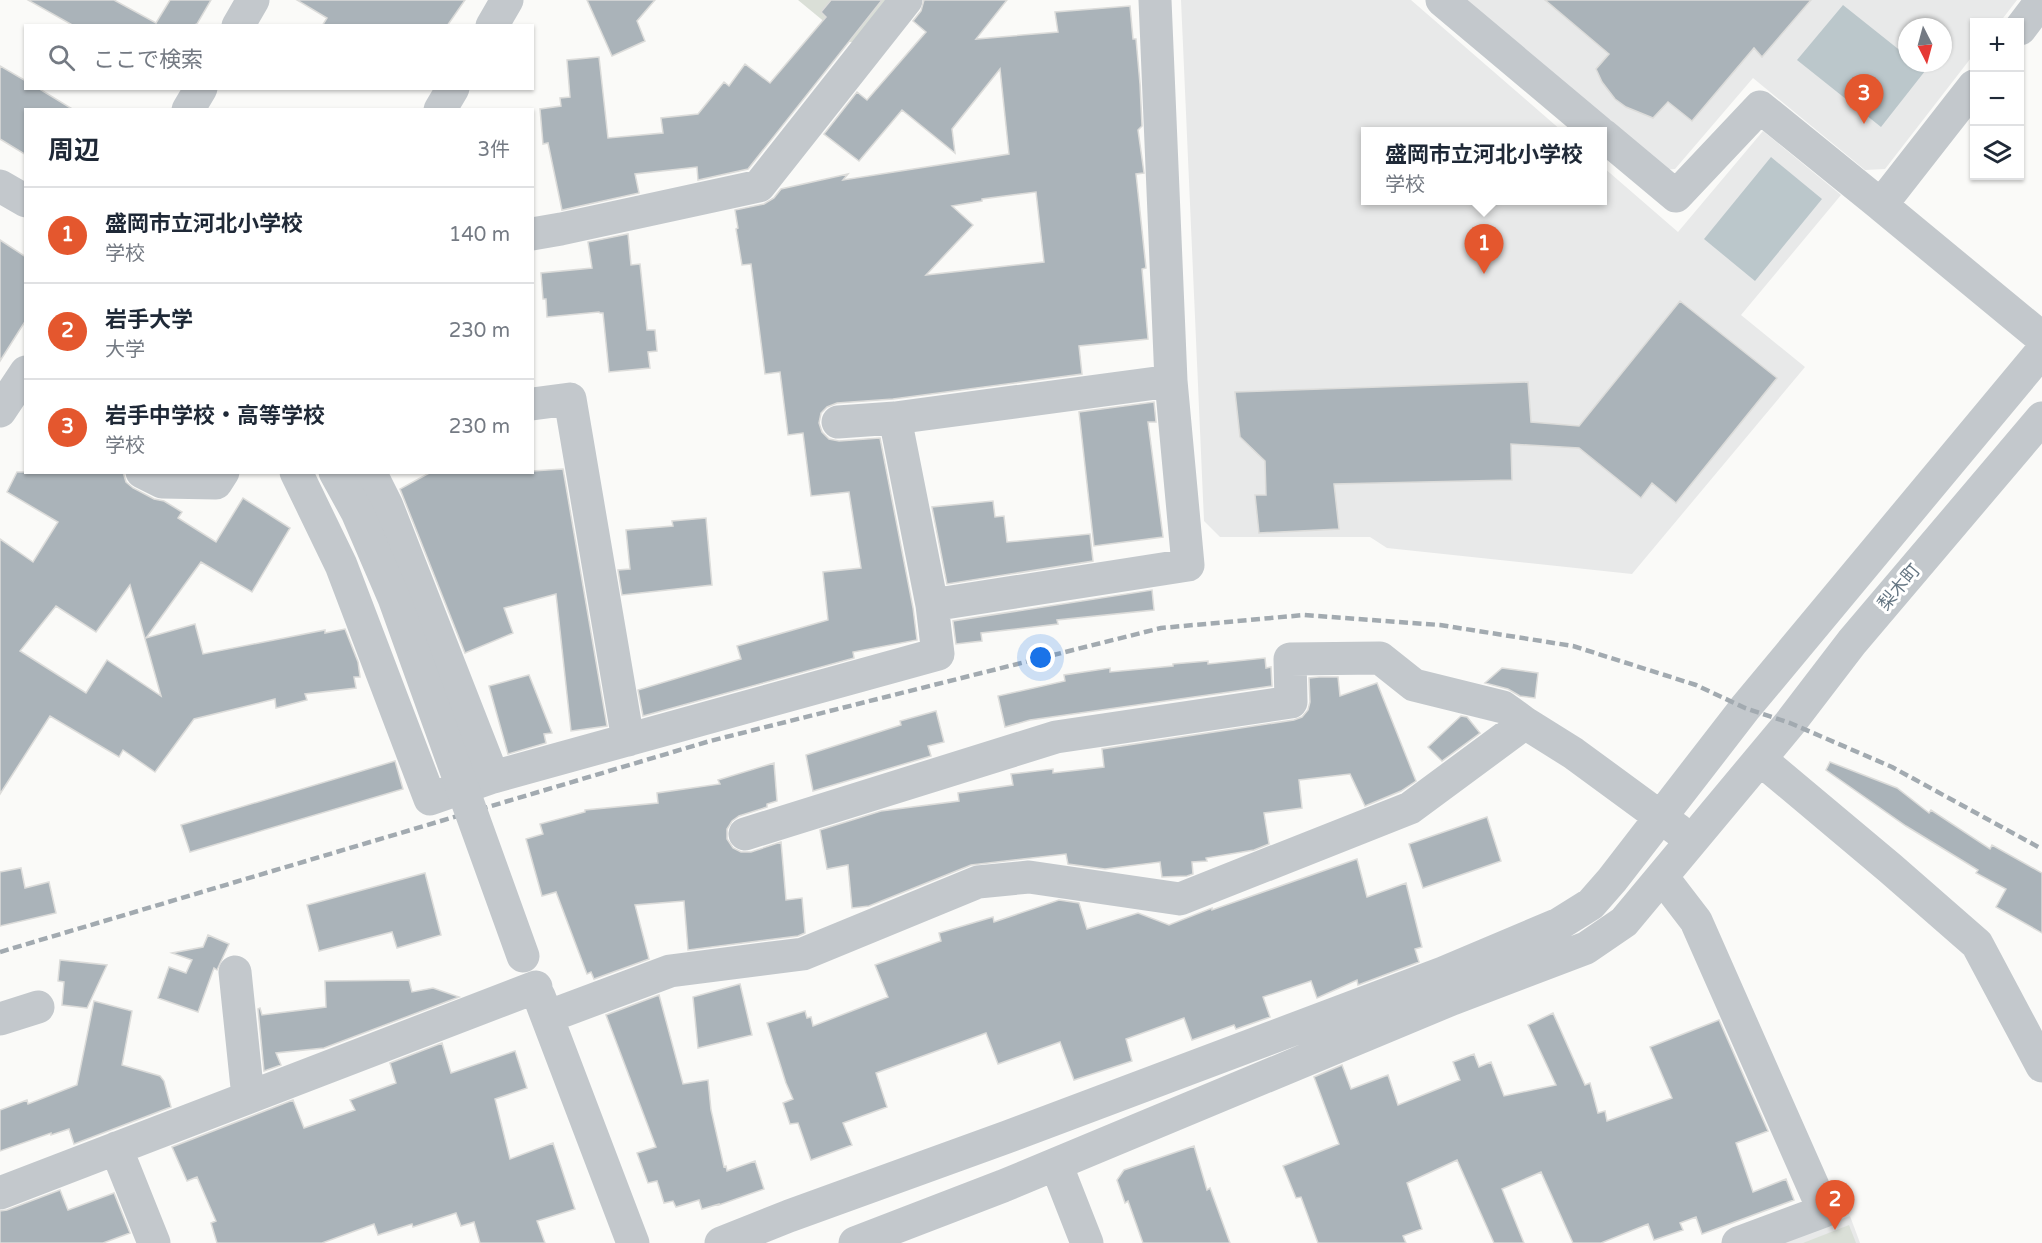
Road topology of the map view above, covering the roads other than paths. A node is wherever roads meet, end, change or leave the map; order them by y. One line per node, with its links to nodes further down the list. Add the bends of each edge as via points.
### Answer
1 (253, 0): 8 (street)
2 (507, 0): 9 (street)
3 (906, 0): 20 (street, via 759,186)
4 (1155, 0): 24 (street)
5 (1442, 0): 15 (street)
6 (2042, 0): 7 (street)
7 (2024, 22)
8 (239, 24)
9 (493, 24)
10 (200, 90): 13 (street)
11 (452, 90): 14 (street)
12 (1970, 91): 19 (street)
13 (189, 108)
14 (441, 108)
15 (1593, 127)
16 (1607, 139): 19 (street, via 1676,196 1760,107)
17 (0, 186): 18 (street)
18 (24, 200)
19 (1881, 205): 21 (street)
20 (534, 234)
21 (2042, 338)
22 (2042, 351): 40 (street, via 1745,708)
23 (24, 377): 26 (street)
24 (1171, 381): 27 (street); 35 (street, via 1188,565)
25 (534, 404): 37 (street, via 570,399)
26 (10, 411)
27 (895, 418): 29 (street); 35 (street)
28 (2042, 418): 38 (street, 梨木町, via 1852,642)
29 (838, 422)
30 (146, 474): 31 (street, via 162,482 216,483)
31 (222, 474)
32 (297, 474): 39 (street, via 341,565 430,799)
33 (335, 474): 45 (street, bridge, via 357,512 394,598)
34 (371, 474): 39 (street)
35 (932, 605): 37 (street, via 938,654)
36 (1525, 723): 40 (street); 41 (street, via 1503,706 1414,685 1380,658 1290,659 1291,702 1056,737); 47 (street, via 1410,808 1180,899 1029,876 978,882 802,954 670,971)
37 (628, 740): 39 (street)
38 (1760, 759): 42 (street, 梨木町); 49 (street, via 1977,944)
39 (492, 777)
40 (1660, 817): 42 (street); 56 (street, via 1591,904 1559,924 1432,977)
41 (745, 834)
42 (1692, 840): 43 (street, 梨木町)
43 (1663, 878): 52 (street, 梨木町, via 1624,922 1586,948 1452,999); 59 (street, via 1696,921 1824,1210)
44 (235, 972): 50 (street)
45 (536, 987): 47 (street); 50 (street)
46 (38, 1008): 48 (street)
47 (547, 1017): 55 (street)
48 (0, 1019)
49 (2040, 1059)
50 (248, 1097): 51 (street)
51 (116, 1148): 53 (street); 54 (street)
52 (1056, 1164): 57 (street, 梨木町); 58 (street)
53 (0, 1193)
54 (154, 1243)
55 (633, 1243)
56 (721, 1243)
57 (855, 1243)
58 (1087, 1243)
59 (1738, 1243)

